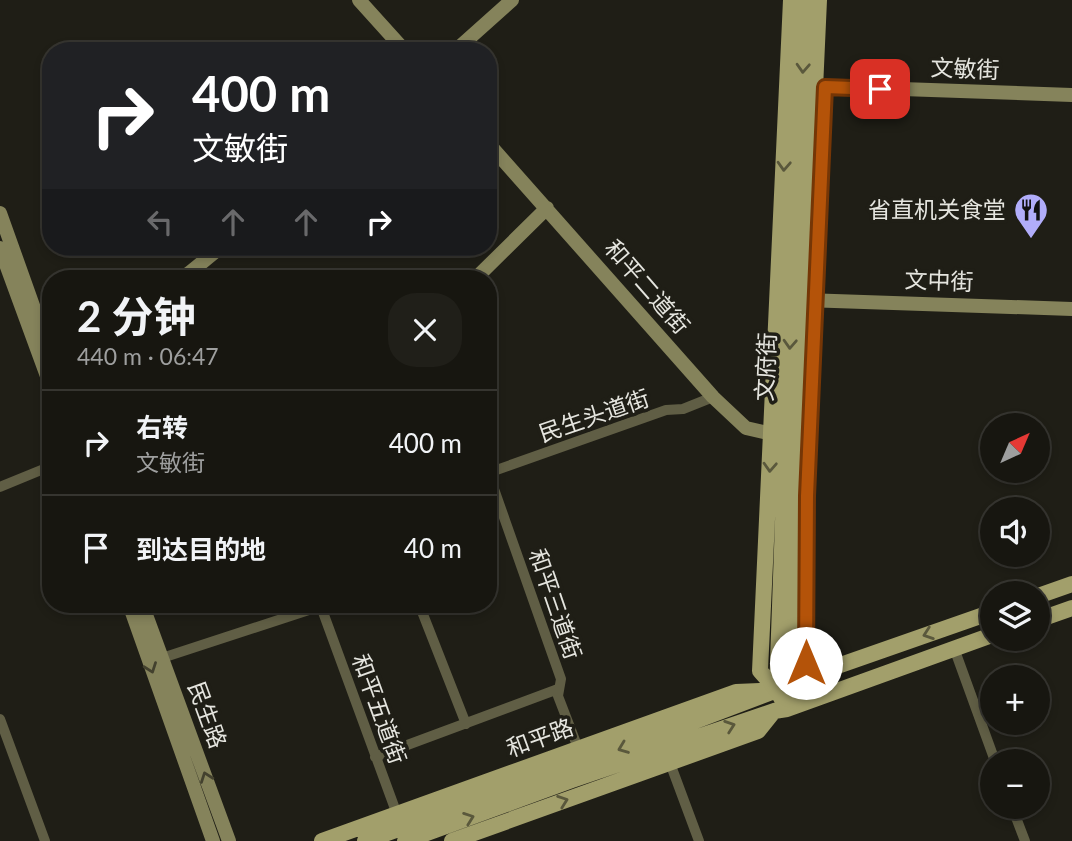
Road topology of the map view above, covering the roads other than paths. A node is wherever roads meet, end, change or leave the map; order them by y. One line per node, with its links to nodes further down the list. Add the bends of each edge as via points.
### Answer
1 (359, 0): 7 (street)
2 (512, 0): 8 (street)
3 (791, 0): 24 (main road, one-way to 24)
4 (806, 0): 24 (main road, 文府街, one-way to 24)
5 (819, 0): 9 (main road, 文府街)
6 (829, 0): 9 (main road, 文府街)
7 (397, 42)
8 (466, 42)
9 (820, 87): 10 (street, 文敏街); 19 (main road, 文府街)
10 (1072, 95)
11 (497, 153): 12 (street, 和平二道街)
12 (547, 208): 17 (street); 23 (street, 和平二道街)
13 (0, 213): 14 (street)
14 (3, 250): 18 (street)
15 (209, 256): 16 (street)
16 (193, 270)
17 (484, 270)
18 (9, 272): 21 (street); 22 (street)
19 (810, 300): 20 (street, 文中街); 42 (main road, 文府街)
20 (1072, 309)
21 (42, 321)
22 (42, 362)
23 (713, 397): 24 (street, 和平二道街, via 746,428); 26 (street, 民生头道街)
24 (779, 435): 42 (main road, 文府街, one-way to 42)
25 (42, 470): 27 (street)
26 (497, 470)
27 (0, 486)
28 (497, 498): 43 (street, 和平三道街, via 561,679)
29 (1072, 584): 30 (main road)
30 (1050, 592)
31 (1072, 608): 38 (main road)
32 (131, 613): 57 (street, 民生路, one-way to 57)
33 (145, 613): 41 (street, 民生路)
34 (297, 613): 41 (street)
35 (323, 613): 52 (street, 和平五道街)
36 (423, 613): 47 (street)
37 (980, 616): 42 (main road, 和平路, one-way to 42)
38 (1050, 616)
39 (980, 639): 40 (main road, 和平路)
40 (954, 648): 45 (main road, 和平路); 51 (street)
41 (162, 659): 58 (street, 民生路, one-way to 41)
42 (783, 687): 44 (main road, 和平路, via 736,692); 45 (main road, 文府街); 48 (main road, 和平路)
43 (558, 690): 47 (street); 50 (street, 和平三道街)
44 (691, 708): 48 (main road); 50 (main road, 和平路)
45 (781, 710): 49 (main road, 和平路, one-way to 45); 53 (main road, 和平路, via 758,731)
46 (0, 719): 56 (street)
47 (466, 724): 52 (street)
48 (662, 733): 55 (main road, 和平路, one-way to 55)
49 (699, 737): 53 (main road); 55 (main road, 和平路, one-way to 49)
50 (578, 748): 55 (main road, 和平路)
51 (991, 749)
52 (375, 757): 55 (street, 和平五道街)
53 (670, 763): 61 (main road, 和平路, one-way to 53); 62 (street)
54 (1017, 819): 63 (street)
55 (405, 833): 59 (main road, 和平路); 60 (main road, 和平路)
56 (45, 841)
57 (213, 841)
58 (229, 841)
59 (322, 841)
60 (366, 841)
61 (452, 841)
62 (699, 841)
63 (1025, 841)

